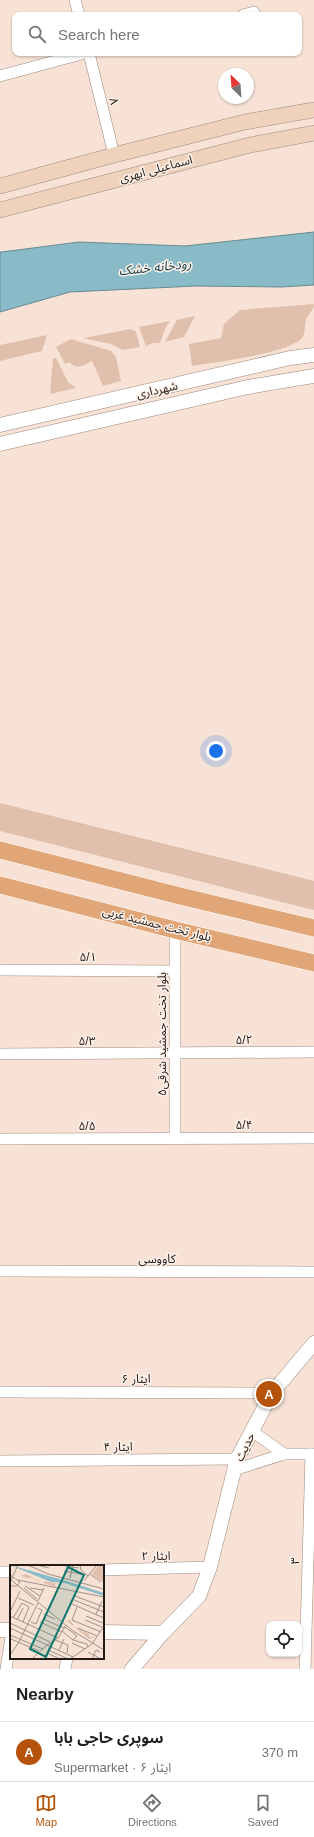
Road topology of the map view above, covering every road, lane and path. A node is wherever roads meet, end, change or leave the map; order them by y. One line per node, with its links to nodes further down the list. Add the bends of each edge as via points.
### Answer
1 (75, 0): 2 (street)
2 (78, 12)
3 (74, 56): 5 (street)
4 (90, 56): 8 (street, ۸)
5 (0, 76)
6 (314, 110): 8 (main road, اسماعیلی ابهری, via 245,122)
7 (314, 133): 10 (main road, اسماعیلی ابهری, via 250,145)
8 (114, 155): 9 (main road, اسماعیلی ابهری)
9 (0, 186)
10 (0, 210)
11 (314, 355): 13 (street, شهرداری, via 290,358)
12 (314, 376): 14 (street, شهرداری, via 248,387)
13 (0, 425)
14 (0, 444)
15 (0, 850): 17 (main road, via 176,896)
16 (0, 884): 18 (main road, بلوار تخت جمشید غربی)
17 (314, 928)
18 (175, 930): 19 (main road, بلوار تخت جمشید غربی); 21 (street, بلوار تخت جمشید شرقی۵)
19 (314, 963)
20 (0, 970): 21 (street, ۵/۱)
21 (175, 971): 23 (street, بلوار تخت جمشید شرقی۵)
22 (314, 1052): 23 (street, ۵/۲)
23 (175, 1053): 24 (street, ۵/۳); 25 (street, بلوار تخت جمشید شرقی۵)
24 (0, 1054)
25 (174, 1138): 26 (street, ۵/۴); 27 (street, ۵/۵)
26 (314, 1138)
27 (0, 1139)
28 (0, 1271): 29 (street, کاووسی)
29 (314, 1272)
30 (314, 1343): 32 (street, حدیث)
31 (0, 1392): 32 (street, ایثار ۶)
32 (272, 1393): 33 (street, حدیث)
33 (252, 1431): 34 (street); 37 (street, حدیث)
34 (284, 1454): 35 (street, ایثار ۴); 37 (street, ایثار ۴)
35 (312, 1454): 38 (street, ۳)
36 (0, 1461): 37 (street, ایثار ۴)
37 (236, 1465): 39 (street, حدیث)
38 (311, 1533): 41 (street, ۳)
39 (210, 1567): 40 (street, ایثار ۲); 43 (street, حدیث, via 199,1596)
40 (104, 1570)
41 (311, 1589): 49 (street, ۳)
42 (104, 1632): 43 (street)
43 (163, 1633): 48 (street, حدیث)
44 (10, 1643): 46 (street)
45 (67, 1659): 47 (street)
46 (6, 1669)
47 (65, 1669)
48 (132, 1669)
49 (305, 1669)

